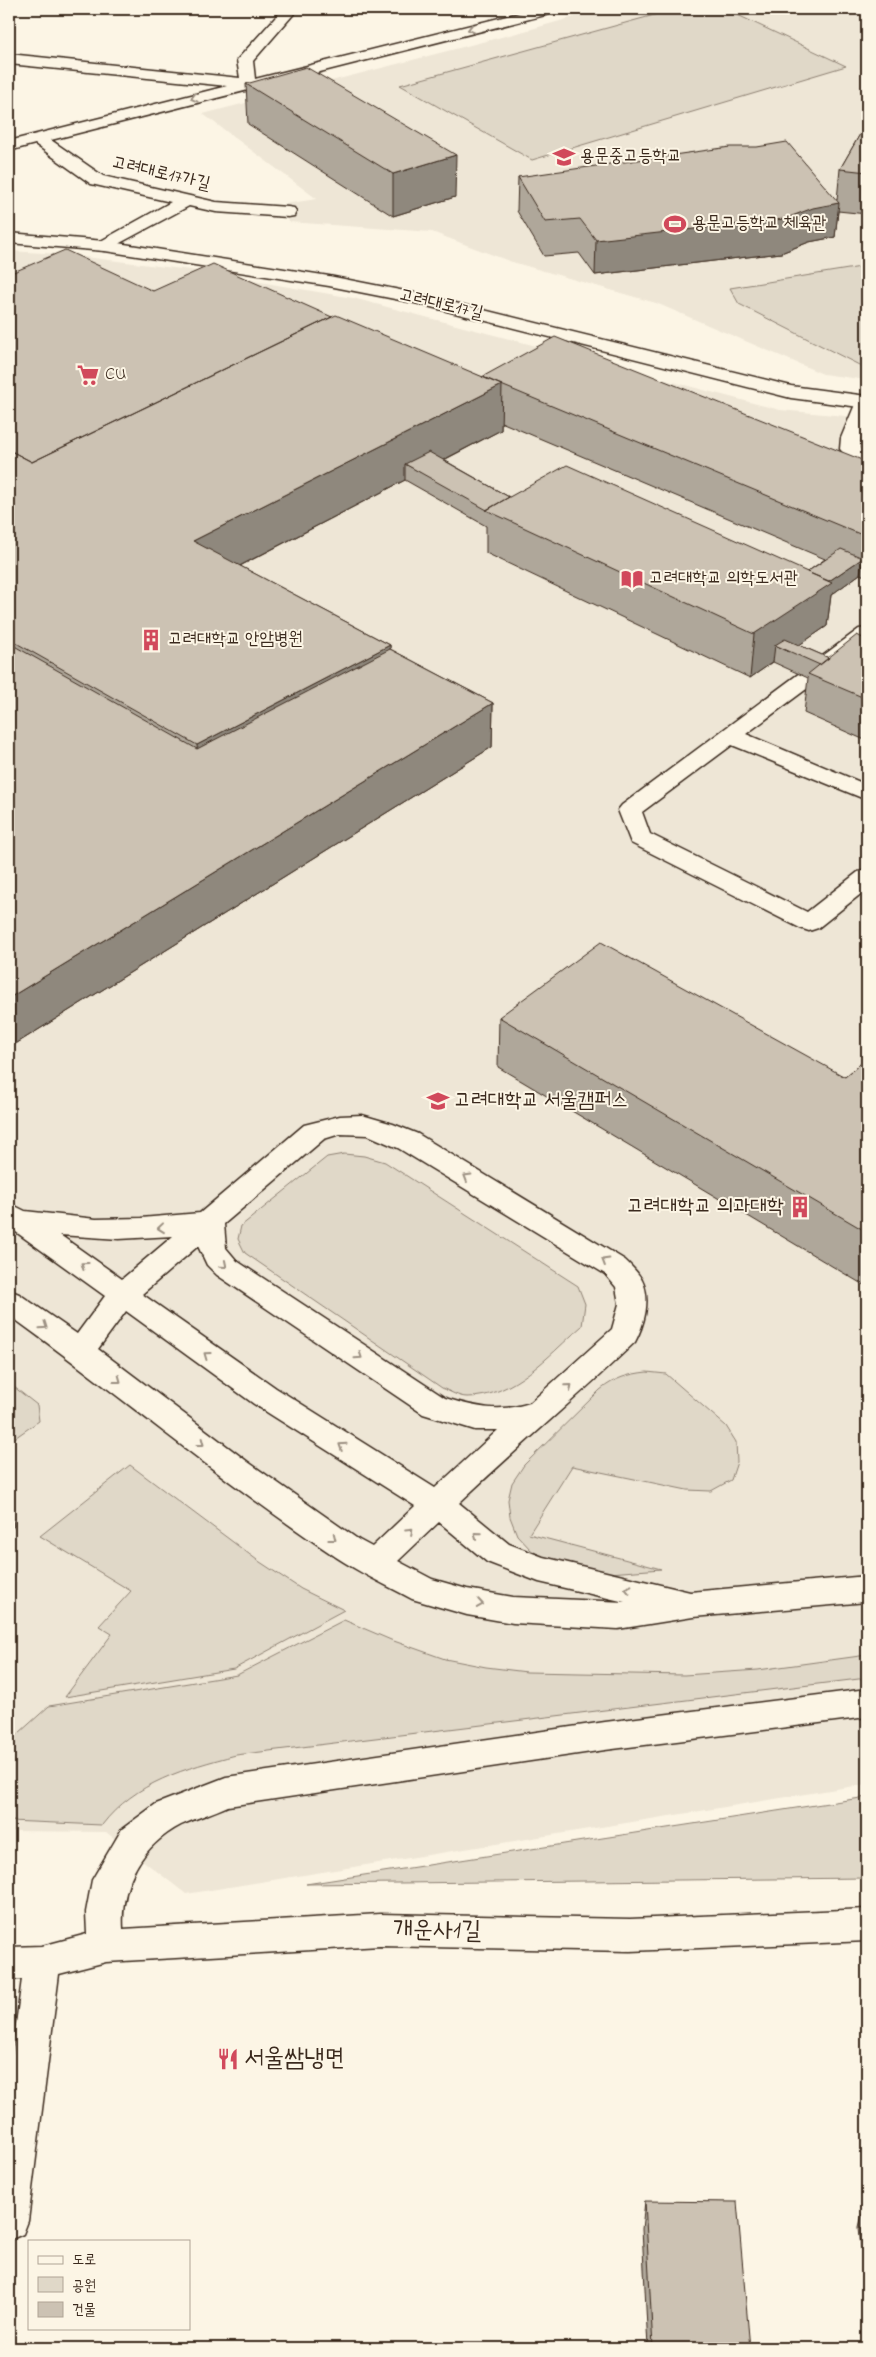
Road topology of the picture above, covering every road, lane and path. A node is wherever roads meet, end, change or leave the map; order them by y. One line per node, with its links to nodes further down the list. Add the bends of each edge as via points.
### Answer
1 (291, 9): 4 (street, via 245,60)
2 (552, 9): 4 (street, one-way to 4)
3 (9, 59): 4 (street)
4 (248, 84): 5 (street, one-way to 5)
5 (38, 139): 6 (street); 7 (street, 고려대로17가길, via 97,180)
6 (9, 146)
7 (187, 200): 8 (street, 고려대로17가길, via 216,207); 10 (street)
8 (288, 212)
9 (9, 238): 10 (street, 고려대로17길)
10 (105, 246): 11 (street, 고려대로17길, via 415,298 791,392)
11 (867, 402): 12 (street, via 851,438 850,449)
12 (867, 468)
13 (867, 634): 14 (street)
14 (730, 736): 15 (street); 16 (street, via 630,810 639,838 809,922)
15 (867, 794)
16 (867, 877)
17 (12, 1215): 18 (street, one-way to 17, via 157,1229 95,1229 50,1225); 19 (street, one-way to 17)
18 (210, 1222): 19 (street); 22 (street, one-way to 22, via 209,1242 217,1259 227,1268 434,1406 475,1419 500,1420 522,1419); 22 (street, one-way to 18, via 625,1334 633,1304 630,1284 615,1267 408,1141 380,1128 359,1124 336,1124 314,1132)
19 (123, 1294): 21 (street); 23 (street, one-way to 19, via 265,1396)
20 (9, 1301): 21 (street, one-way to 21)
21 (80, 1351): 24 (street, one-way to 24, via 237,1470)
22 (542, 1410): 23 (street)
23 (438, 1506): 24 (street, one-way to 23); 26 (street, one-way to 23, via 539,1569 498,1552)
24 (374, 1564): 26 (street, one-way to 26, via 424,1590 513,1610 618,1616)
25 (867, 1589): 26 (street)
26 (693, 1604)
27 (867, 1703): 29 (street, via 605,1736 226,1792 168,1815 134,1840 110,1880 104,1912)
28 (867, 1925): 29 (street, 개운사1길, via 630,1936 380,1930)
29 (106, 1946): 30 (street, 개운사1길)
30 (25, 1962): 31 (street)
31 (9, 2221)

